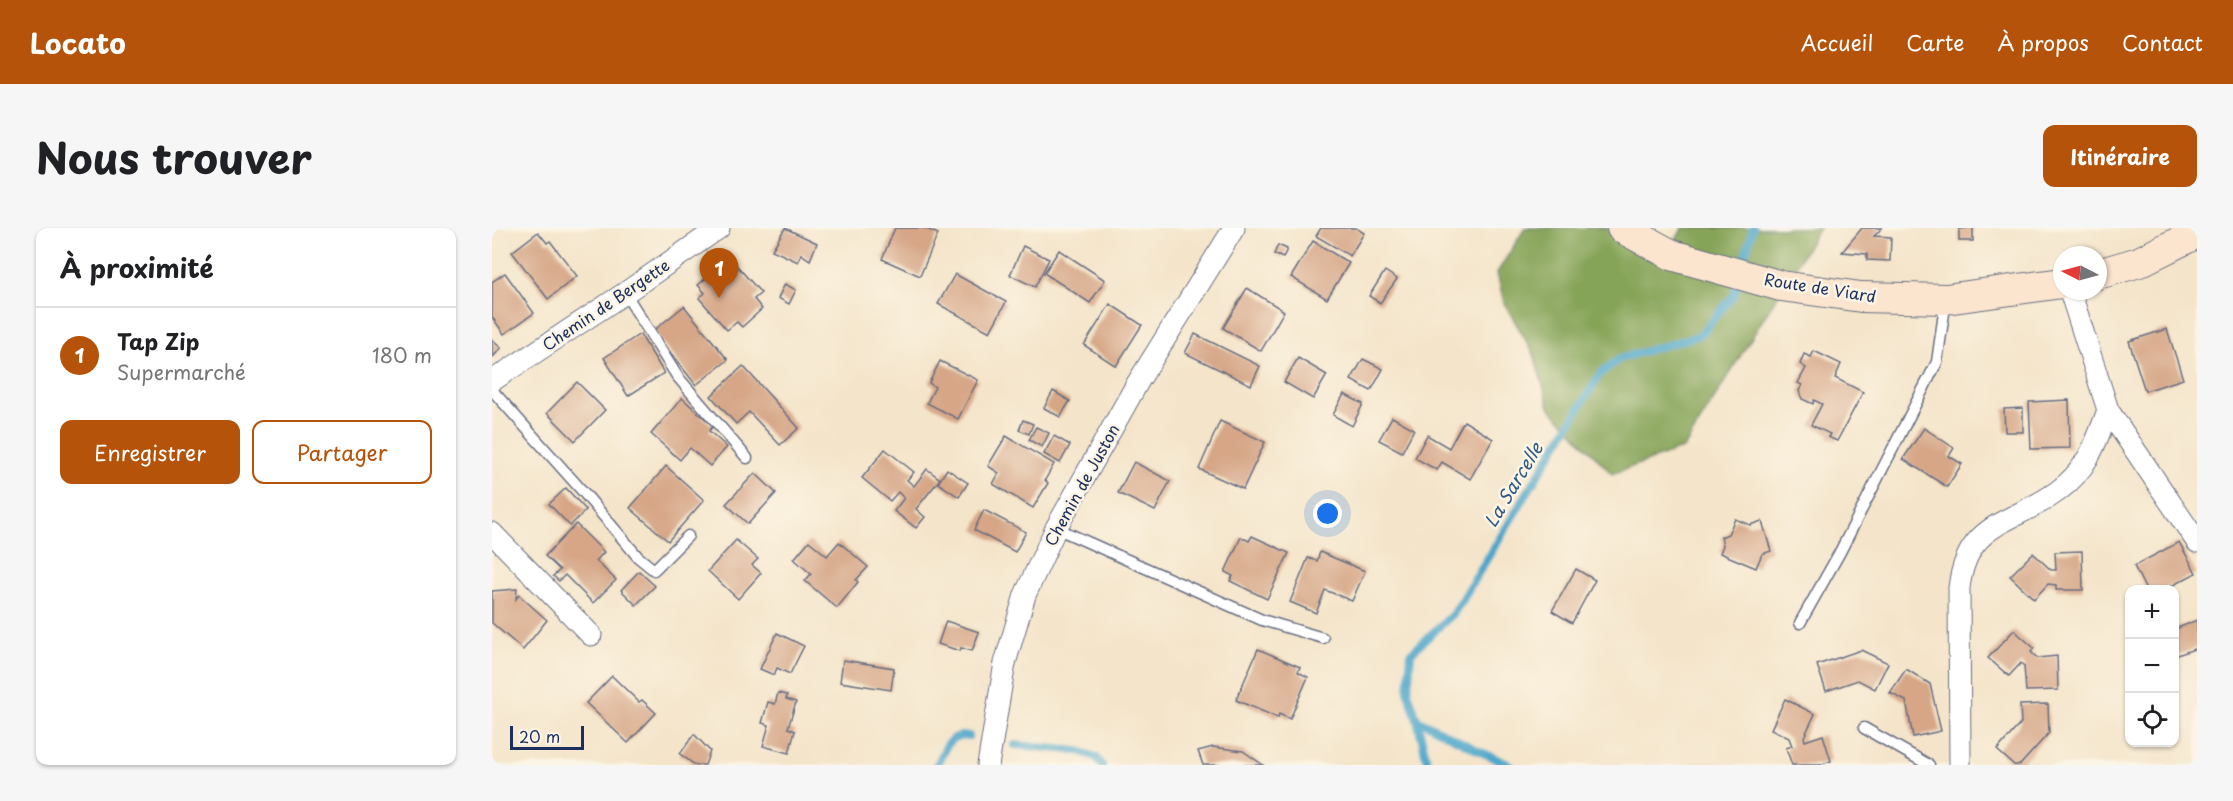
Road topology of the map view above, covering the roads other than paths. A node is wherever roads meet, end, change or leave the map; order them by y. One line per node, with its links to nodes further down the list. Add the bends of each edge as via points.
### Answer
1 (718, 228): 7 (street, Chemin de Bergette)
2 (1234, 228): 14 (street, Chemin de Juston, via 1138,382)
3 (1622, 228): 8 (main road, Route de Viard, via 1672,255 1781,286 1861,297)
4 (2197, 233): 5 (main road, via 2139,262)
5 (2107, 271)
6 (2053, 284): 8 (main road, Route de Viard)
7 (625, 293): 10 (street, Chemin de Bergette); 13 (lane, via 677,376)
8 (1946, 299): 18 (lane, via 1937,362)
9 (2073, 300): 12 (street)
10 (492, 381)
11 (492, 390): 16 (lane, via 638,558 654,570)
12 (2108, 410): 17 (street); 22 (street, via 2093,453 2075,475 2058,491 1987,531 1967,554 1959,588)
13 (747, 458)
14 (1056, 528): 20 (lane, via 1262,620); 23 (street, Chemin de Juston, via 1022,606 1005,663)
15 (492, 533): 19 (street)
16 (688, 536)
17 (2197, 542)
18 (1800, 623)
19 (591, 634)
20 (1323, 638)
21 (1864, 728): 24 (lane)
22 (1957, 761)
23 (988, 765)
24 (1929, 765)

